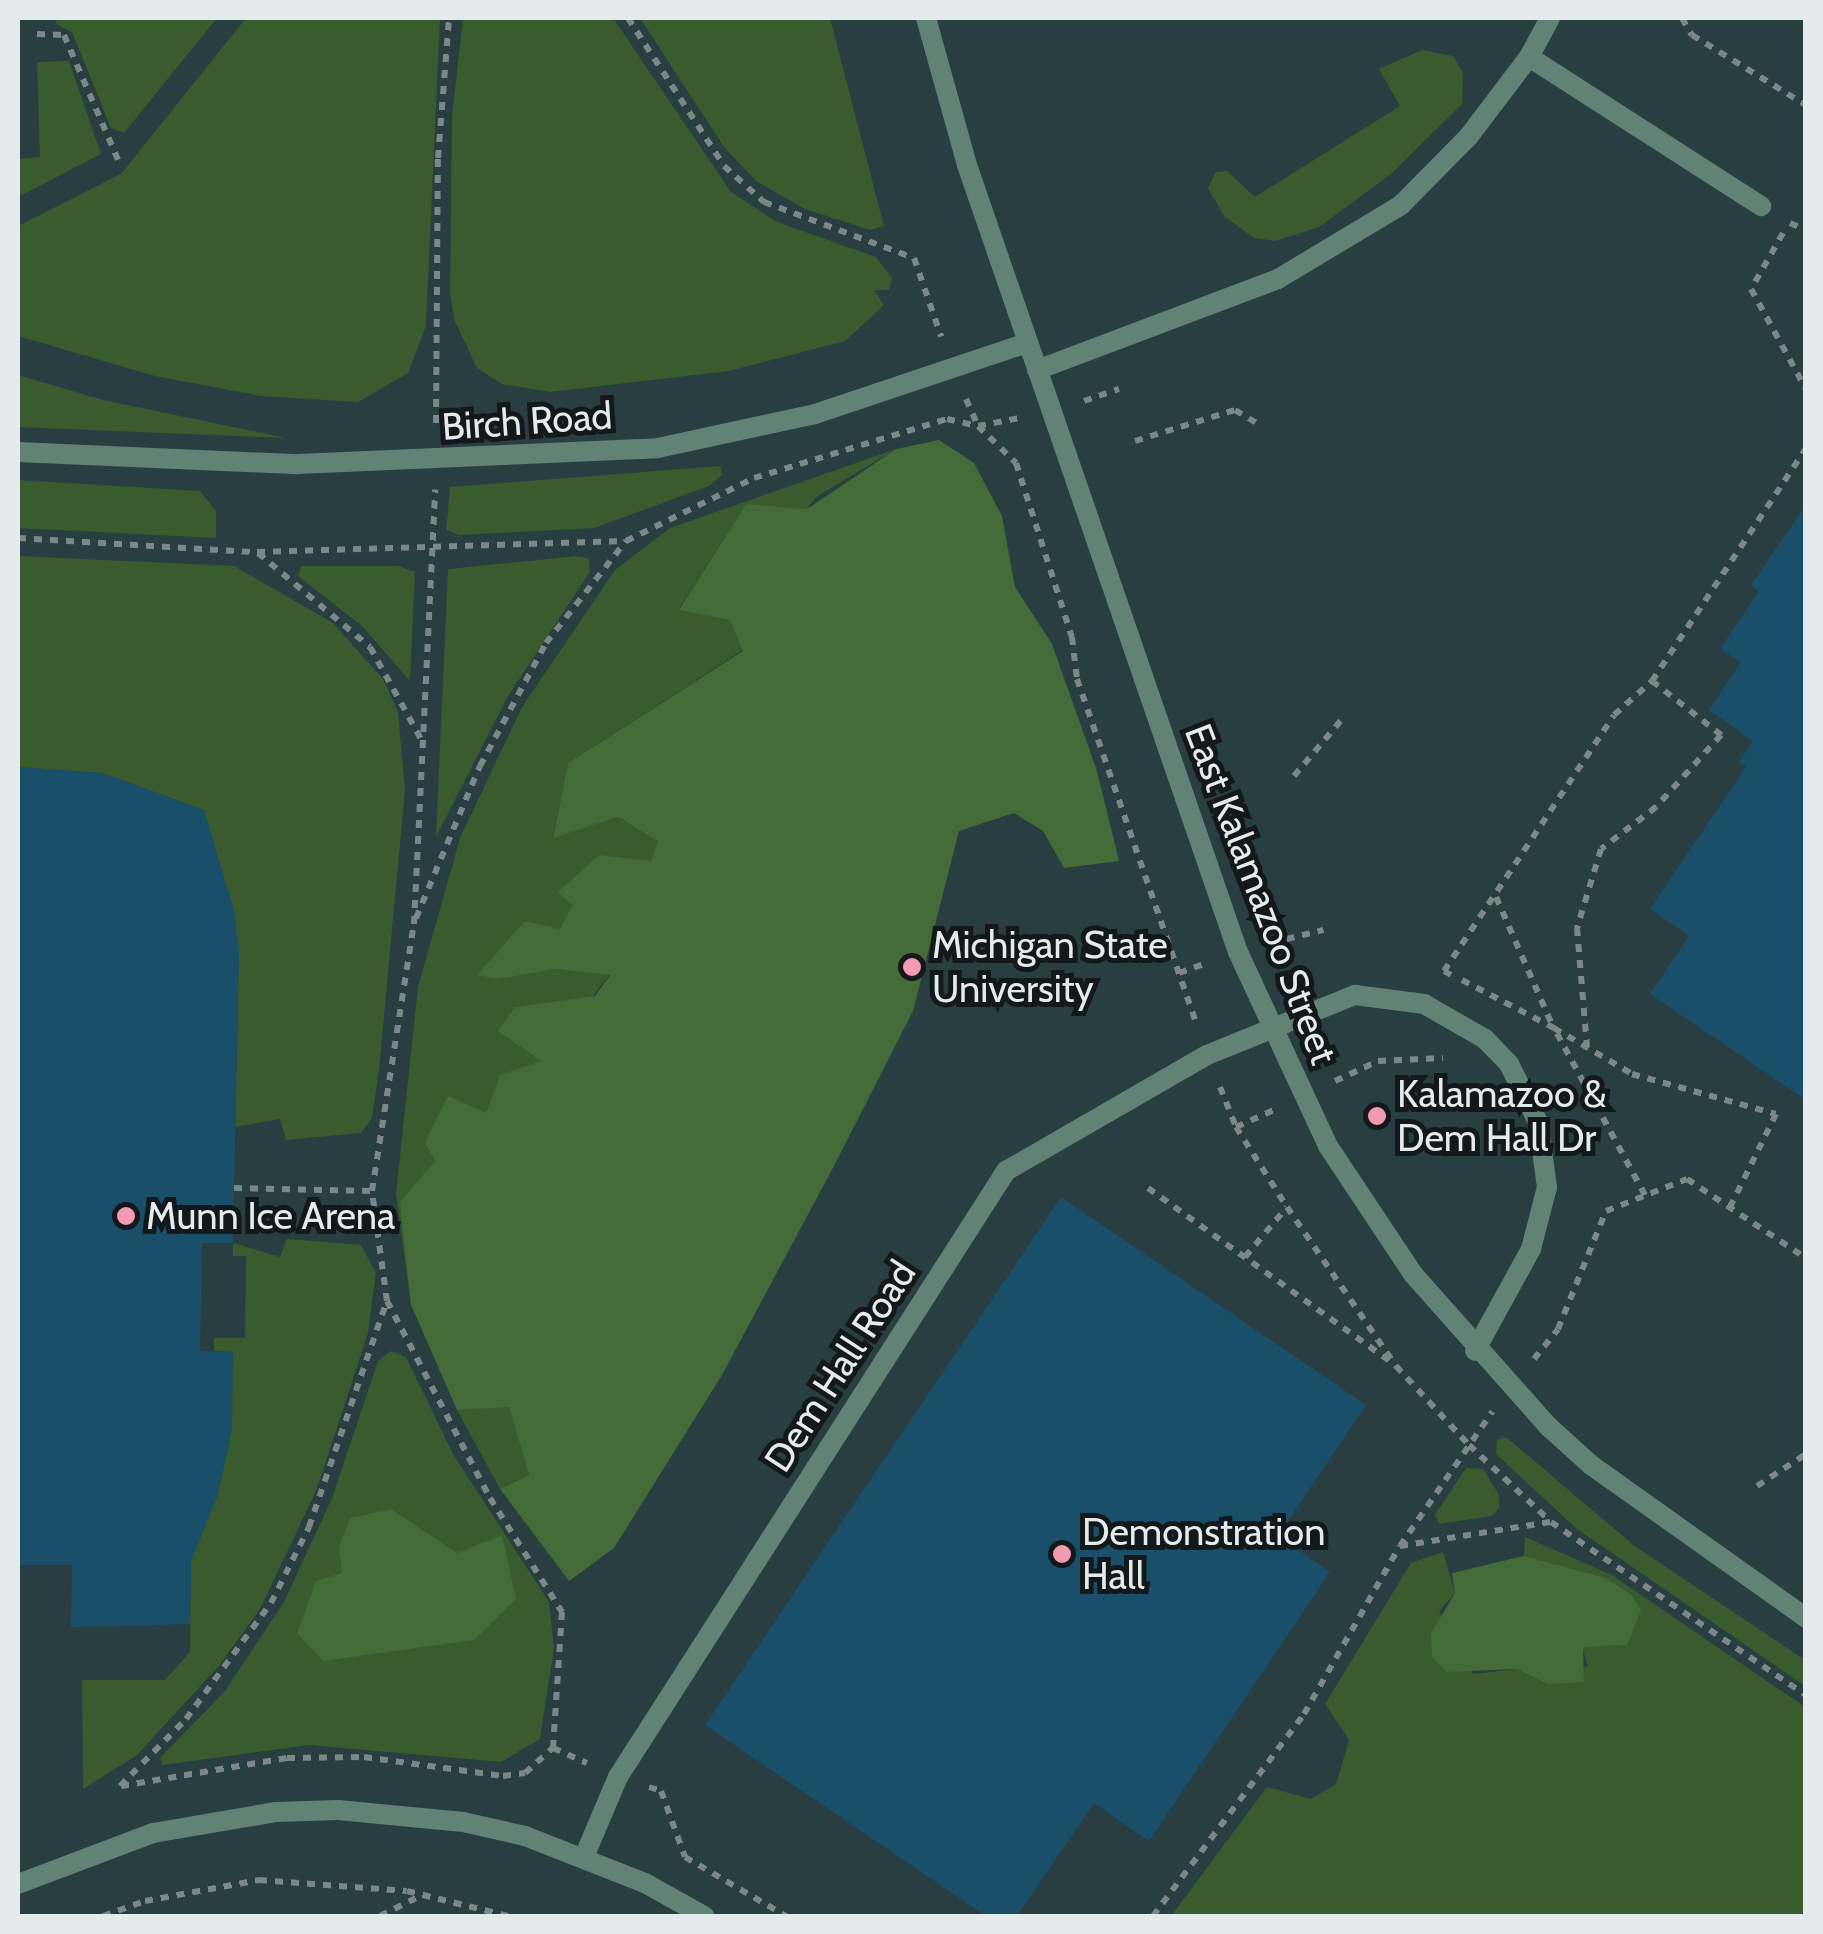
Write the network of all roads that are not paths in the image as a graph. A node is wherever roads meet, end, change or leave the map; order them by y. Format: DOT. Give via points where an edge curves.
graph roads {
  1 [pos="926,18"];
  2 [pos="1550,18"];
  3 [pos="1529,58"];
  4 [pos="1761,206"];
  5 [pos="1027,343"];
  6 [pos="1037,370"];
  7 [pos="18,452"];
  8 [pos="1268,1026"];
  9 [pos="1475,1351"];
  10 [pos="1806,1618"];
  11 [pos="584,1857"];
  12 [pos="18,1884"];
  13 [pos="704,1916"];
  1 -- 5 [label="street, East Kalamazoo Street"];
  2 -- 3 [label="street"];
  3 -- 4 [label="street"];
  3 -- 6 [label="street" via="1469,136 1401,204 1321,256"];
  5 -- 6 [label="street, East Kalamazoo Street"];
  5 -- 7 [label="street, Birch Road" via="816,414 658,448 436,462 177,462"];
  6 -- 8 [label="street, East Kalamazoo Street"];
  8 -- 9 [label="street, East Kalamazoo Street" via="1368,1209"];
  8 -- 9 [label="street, Dem Hall Road" via="1355,995 1390,996 1456,1018 1497,1051 1526,1092 1538,1122 1547,1186 1531,1249"];
  8 -- 11 [label="street, Dem Hall Road" via="1006,1171 618,1777"];
  9 -- 10 [label="street, East Kalamazoo Street" via="1590,1465"];
  11 -- 12 [label="street" via="463,1822 291,1812 153,1833"];
  11 -- 13 [label="street"];
}
